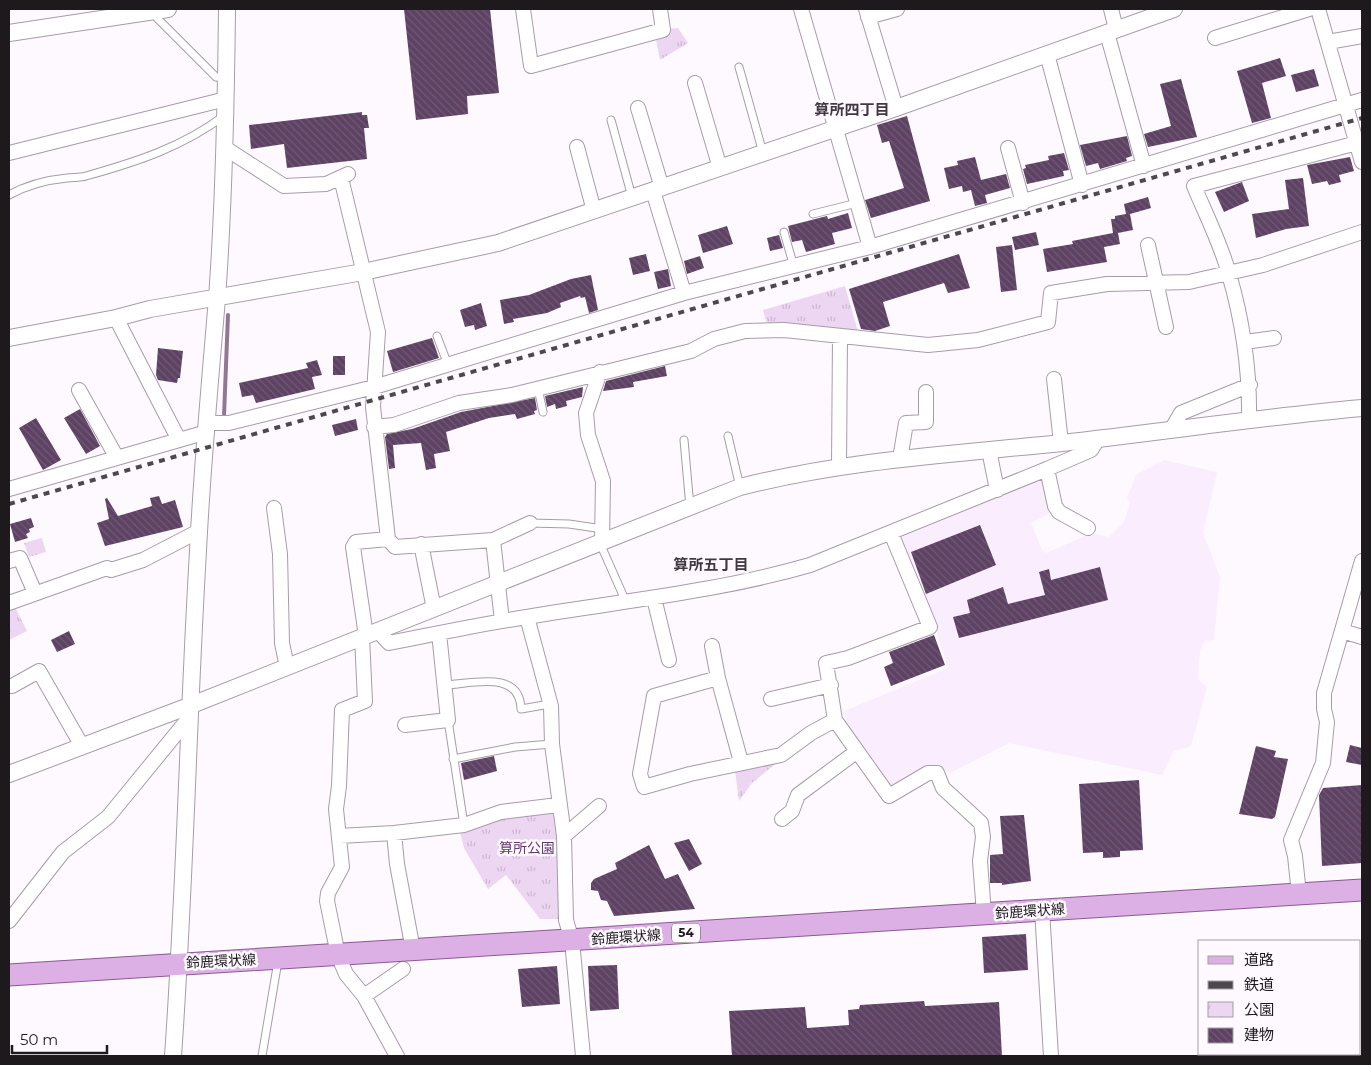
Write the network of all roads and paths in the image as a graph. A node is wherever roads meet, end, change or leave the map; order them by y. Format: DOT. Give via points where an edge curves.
graph roads {
  1 [pos="159,9"];
  2 [pos="227,9"];
  3 [pos="523,9"];
  4 [pos="660,9"];
  5 [pos="801,9"];
  6 [pos="897,9"];
  7 [pos="1111,9"];
  8 [pos="1174,9"];
  9 [pos="1309,9"];
  10 [pos="1318,9"];
  11 [pos="867,13"];
  12 [pos="1112,31"];
  13 [pos="9,33"];
  14 [pos="1362,36"];
  15 [pos="1215,38"];
  16 [pos="1328,42"];
  17 [pos="1047,54"];
  18 [pos="738,67"];
  19 [pos="226,78"];
  20 [pos="695,83"];
  21 [pos="1362,100"];
  22 [pos="1346,105"];
  23 [pos="225,107"];
  24 [pos="638,108"];
  25 [pos="896,108"];
  26 [pos="611,120"];
  27 [pos="835,129"];
  28 [pos="1358,138"];
  29 [pos="577,147"];
  30 [pos="225,148"];
  31 [pos="1008,148"];
  32 [pos="9,153"];
  33 [pos="763,154"];
  34 [pos="1362,162"];
  35 [pos="1144,166"];
  36 [pos="720,168"];
  37 [pos="1082,185"];
  38 [pos="658,189"];
  39 [pos="9,195"];
  40 [pos="632,198"];
  41 [pos="857,203"];
  42 [pos="1023,203"];
  43 [pos="594,211"];
  44 [pos="813,214"];
  45 [pos="784,232"];
  46 [pos="1362,232"];
  47 [pos="1148,245"];
  48 [pos="870,247"];
  49 [pos="795,267"];
  50 [pos="363,272"];
  51 [pos="1229,273"];
  52 [pos="1157,283"];
  53 [pos="684,293"];
  54 [pos="217,297"];
  55 [pos="116,318"];
  56 [pos="1166,328"];
  57 [pos="437,336"];
  58 [pos="840,336"];
  59 [pos="9,338"];
  60 [pos="1274,338"];
  61 [pos="1244,342"];
  62 [pos="448,365"];
  63 [pos="600,372"];
  64 [pos="1054,379"];
  65 [pos="1250,385"];
  66 [pos="374,387"];
  67 [pos="538,388"];
  68 [pos="79,390"];
  69 [pos="926,392"];
  70 [pos="1362,408"];
  71 [pos="543,412"];
  72 [pos="1249,421"];
  73 [pos="207,427"];
  74 [pos="374,427"];
  75 [pos="1171,430"];
  76 [pos="728,436"];
  77 [pos="1098,439"];
  78 [pos="179,440"];
  79 [pos="684,440"];
  80 [pos="1061,443"];
  81 [pos="989,450"];
  82 [pos="117,458"];
  83 [pos="900,459"];
  84 [pos="839,466"];
  85 [pos="1047,470"];
  86 [pos="740,487"];
  87 [pos="9,489"];
  88 [pos="997,490"];
  89 [pos="690,507"];
  90 [pos="274,508"];
  91 [pos="530,524"];
  92 [pos="1088,528"];
  93 [pos="199,532"];
  94 [pos="891,533"];
  95 [pos="603,535"];
  96 [pos="388,539"];
  97 [pos="493,540"];
  98 [pos="421,544"];
  99 [pos="9,561"];
  100 [pos="1362,561"];
  101 [pos="498,584"];
  102 [pos="35,593"];
  103 [pos="654,598"];
  104 [pos="626,602"];
  105 [pos="9,603"];
  106 [pos="434,609"];
  107 [pos="527,617"];
  108 [pos="502,621"];
  109 [pos="1342,631"];
  110 [pos="438,633"];
  111 [pos="369,635"];
  112 [pos="1362,637"];
  113 [pos="712,646"];
  114 [pos="669,660"];
  115 [pos="287,667"];
  116 [pos="718,678"];
  117 [pos="444,685"];
  118 [pos="831,685"];
  119 [pos="12,686"];
  120 [pos="770,699"];
  121 [pos="550,704"];
  122 [pos="189,712"];
  123 [pos="448,720"];
  124 [pos="836,720"];
  125 [pos="405,725"];
  126 [pos="552,744"];
  127 [pos="82,746"];
  128 [pos="856,752"];
  129 [pos="452,759"];
  130 [pos="741,762"];
  131 [pos="9,774"];
  132 [pos="558,805"];
  133 [pos="599,806"];
  134 [pos="782,819"];
  135 [pos="464,825"];
  136 [pos="394,833"];
  137 [pos="339,836"];
  138 [pos="564,836"];
  139 [pos="1362,890"];
  140 [pos="1299,894"];
  141 [pos="1042,910"];
  142 [pos="984,914"];
  143 [pos="9,921"];
  144 [pos="572,941"];
  145 [pos="413,950"];
  146 [pos="338,955"];
  147 [pos="279,958"];
  148 [pos="180,963"];
  149 [pos="403,969"];
  150 [pos="9,975"];
  151 [pos="364,996"];
  152 [pos="172,1056"];
  153 [pos="262,1056"];
  154 [pos="398,1056"];
  155 [pos="583,1056"];
  156 [pos="1051,1056"];
  1 -- 13 [label="street"];
  1 -- 19 [label="lane" via="157,18 216,77"];
  2 -- 19 [label="street"];
  3 -- 4 [label="street" via="531,66 662,30"];
  5 -- 27 [label="street"];
  6 -- 11 [label="street"];
  7 -- 12 [label="street"];
  8 -- 12 [label="street"];
  9 -- 15 [label="street"];
  10 -- 16 [label="street"];
  11 -- 25 [label="street"];
  12 -- 17 [label="street"];
  12 -- 35 [label="street"];
  14 -- 16 [label="street"];
  16 -- 22 [label="street"];
  17 -- 25 [label="street"];
  17 -- 37 [label="street"];
  18 -- 33 [label="lane"];
  19 -- 23 [label="street"];
  20 -- 36 [label="street"];
  21 -- 22 [label="street"];
  22 -- 28 [label="street"];
  22 -- 35 [label="street"];
  23 -- 30 [label="street"];
  23 -- 32 [label="street"];
  23 -- 39 [label="lane" via="202,133 143,159 84,177 25,186"];
  24 -- 38 [label="street"];
  25 -- 27 [label="street"];
  26 -- 40 [label="lane"];
  27 -- 33 [label="street"];
  27 -- 41 [label="street"];
  28 -- 34 [label="street"];
  28 -- 51 [label="street" via="1194,186"];
  29 -- 43 [label="street"];
  30 -- 50 [label="street" via="284,186 326,184 345,176"];
  30 -- 54 [label="street"];
  31 -- 42 [label="street"];
  33 -- 36 [label="street"];
  35 -- 37 [label="street"];
  36 -- 38 [label="street"];
  37 -- 42 [label="street"];
  38 -- 40 [label="street"];
  38 -- 53 [label="street"];
  40 -- 43 [label="street"];
  41 -- 44 [label="lane"];
  41 -- 48 [label="street"];
  42 -- 48 [label="street"];
  43 -- 50 [label="street" via="498,243"];
  45 -- 49 [label="lane"];
  46 -- 51 [label="street"];
  47 -- 52 [label="street"];
  48 -- 49 [label="street"];
  49 -- 53 [label="street"];
  50 -- 54 [label="street"];
  50 -- 66 [label="street" via="378,332"];
  51 -- 52 [label="street" via="1189,282"];
  51 -- 61 [label="street"];
  52 -- 56 [label="street"];
  52 -- 58 [label="street" via="1106,284 1051,293 1048,322 978,340 928,345"];
  53 -- 62 [label="street"];
  54 -- 55 [label="street"];
  54 -- 73 [label="street"];
  55 -- 59 [label="street"];
  55 -- 78 [label="street"];
  57 -- 62 [label="lane"];
  58 -- 63 [label="street" via="784,330 746,331 691,351"];
  58 -- 84 [label="street"];
  60 -- 61 [label="street"];
  61 -- 65 [label="street"];
  62 -- 66 [label="street"];
  63 -- 67 [label="street"];
  63 -- 95 [label="street" via="586,413 588,435 603,481"];
  64 -- 80 [label="street"];
  65 -- 72 [label="street"];
  65 -- 75 [label="street" via="1181,413"];
  66 -- 73 [label="street"];
  66 -- 74 [label="street"];
  67 -- 71 [label="lane"];
  67 -- 74 [label="street" via="459,403 394,425"];
  68 -- 82 [label="street"];
  69 -- 83 [label="street" via="926,422 906,423"];
  70 -- 72 [label="street"];
  72 -- 75 [label="street"];
  73 -- 78 [label="street"];
  73 -- 93 [label="street"];
  74 -- 96 [label="street"];
  75 -- 77 [label="street"];
  76 -- 86 [label="lane"];
  77 -- 80 [label="street"];
  77 -- 85 [label="street" via="1091,450"];
  78 -- 82 [label="street"];
  79 -- 89 [label="lane"];
  80 -- 81 [label="street"];
  81 -- 83 [label="street"];
  81 -- 88 [label="street"];
  82 -- 87 [label="street"];
  83 -- 84 [label="street"];
  84 -- 86 [label="street"];
  85 -- 88 [label="street"];
  85 -- 92 [label="street" via="1059,512"];
  86 -- 89 [label="street"];
  88 -- 94 [label="street"];
  89 -- 95 [label="street"];
  90 -- 115 [label="street" via="280,554 282,643"];
  91 -- 95 [label="lane" via="569,524"];
  91 -- 97 [label="street"];
  93 -- 102 [label="street" via="143,560 111,570 106,568"];
  93 -- 122 [label="street"];
  94 -- 103 [label="street" via="770,577"];
  94 -- 118 [label="street" via="930,627 848,658 826,662"];
  95 -- 101 [label="street"];
  95 -- 104 [label="lane" via="603,550"];
  96 -- 98 [label="street" via="395,547"];
  96 -- 111 [label="street" via="356,542 353,547"];
  97 -- 98 [label="street"];
  97 -- 101 [label="street"];
  98 -- 106 [label="street"];
  99 -- 102 [label="street" via="20,558"];
  100 -- 109 [label="street"];
  101 -- 106 [label="street"];
  101 -- 108 [label="street"];
  102 -- 105 [label="street"];
  103 -- 104 [label="street"];
  103 -- 114 [label="street"];
  104 -- 107 [label="street"];
  106 -- 111 [label="street"];
  107 -- 108 [label="street"];
  107 -- 121 [label="street"];
  108 -- 110 [label="street"];
  109 -- 112 [label="street"];
  109 -- 140 [label="street" via="1324,693 1327,722 1324,763 1290,840"];
  110 -- 111 [label="street" via="389,643"];
  110 -- 117 [label="street"];
  111 -- 115 [label="street"];
  111 -- 137 [label="street" via="365,701 342,710 336,808"];
  113 -- 116 [label="street"];
  115 -- 122 [label="street"];
  116 -- 130 [label="street"];
  116 -- 130 [label="street" via="654,696 640,774 644,787"];
  117 -- 121 [label="lane" via="504,682 516,689 521,698 521,708"];
  117 -- 123 [label="street"];
  118 -- 120 [label="street"];
  118 -- 124 [label="street"];
  119 -- 127 [label="street" via="39,671"];
  121 -- 126 [label="street"];
  122 -- 127 [label="street"];
  122 -- 143 [label="street" via="108,817 62,852"];
  122 -- 148 [label="street"];
  123 -- 125 [label="street"];
  123 -- 129 [label="lane"];
  124 -- 128 [label="street"];
  124 -- 130 [label="street" via="810,733 781,755"];
  126 -- 129 [label="lane" via="515,747"];
  126 -- 132 [label="street"];
  127 -- 131 [label="street"];
  128 -- 134 [label="street" via="798,795 792,811"];
  128 -- 142 [label="street" via="889,796 928,773 937,773 943,788 980,823"];
  129 -- 135 [label="lane"];
  132 -- 135 [label="street" via="501,812"];
  132 -- 138 [label="street"];
  133 -- 138 [label="street"];
  135 -- 136 [label="street"];
  136 -- 137 [label="street"];
  136 -- 145 [label="street"];
  137 -- 146 [label="street" via="342,867 327,896"];
  138 -- 144 [label="street" via="566,920"];
  139 -- 140 [label="main road, 鈴鹿環状線 / 54"];
  140 -- 141 [label="main road, 鈴鹿環状線 / 54"];
  141 -- 142 [label="main road, 鈴鹿環状線 / 54"];
  141 -- 156 [label="street"];
  142 -- 144 [label="main road, 鈴鹿環状線 / 54"];
  144 -- 145 [label="main road, 鈴鹿環状線 / 54"];
  144 -- 155 [label="street"];
  145 -- 146 [label="main road, 鈴鹿環状線 / 54"];
  146 -- 147 [label="main road, 鈴鹿環状線 / 54"];
  146 -- 151 [label="street" via="346,974"];
  147 -- 148 [label="main road, 鈴鹿環状線 / 54"];
  147 -- 153 [label="lane"];
  148 -- 150 [label="main road, 鈴鹿環状線 / 54"];
  148 -- 152 [label="street"];
  149 -- 151 [label="street"];
  151 -- 154 [label="street"];
}
